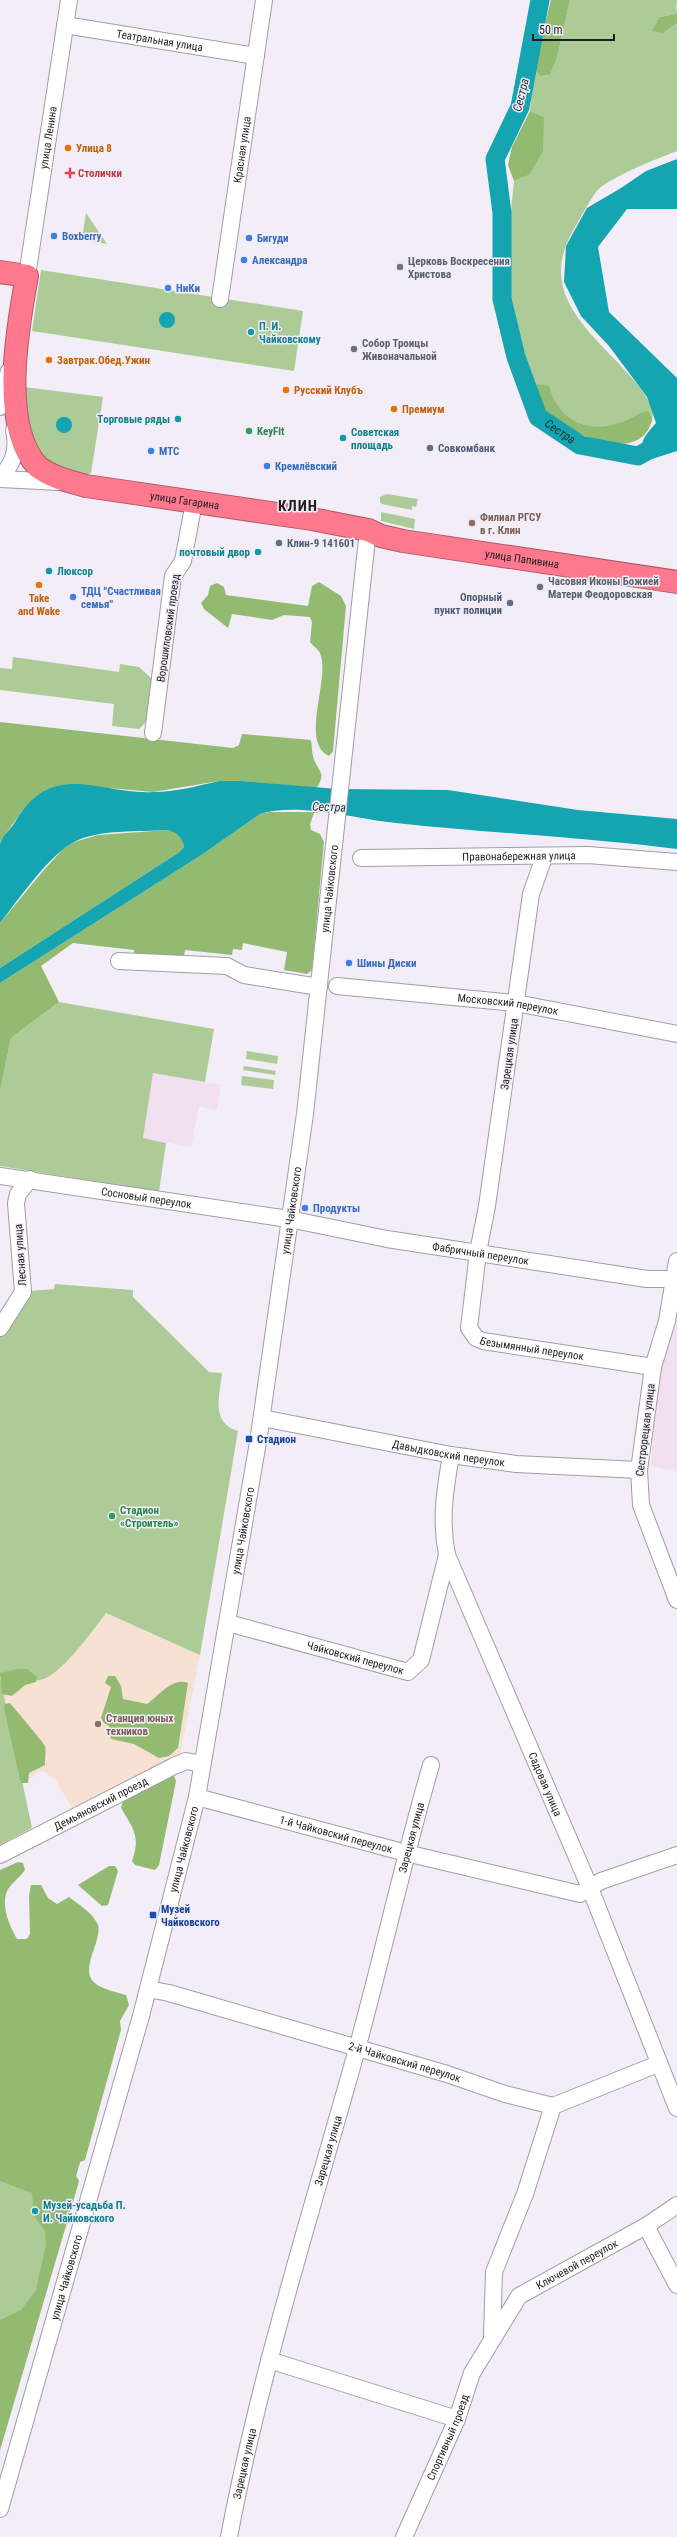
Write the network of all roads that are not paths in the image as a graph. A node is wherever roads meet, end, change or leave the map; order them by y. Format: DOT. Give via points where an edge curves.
graph roads {
  1 [pos="69,0"];
  2 [pos="264,0"];
  3 [pos="65,25"];
  4 [pos="256,56"];
  5 [pos="0,272"];
  6 [pos="27,276"];
  7 [pos="220,299"];
  8 [pos="11,360"];
  9 [pos="0,407"];
  10 [pos="14,429"];
  11 [pos="0,478"];
  12 [pos="86,486"];
  13 [pos="194,502"];
  14 [pos="368,530"];
  15 [pos="677,582"];
  16 [pos="153,733"];
  17 [pos="544,857"];
  18 [pos="361,858"];
  19 [pos="677,862"];
  20 [pos="119,961"];
  21 [pos="337,986"];
  22 [pos="319,987"];
  23 [pos="516,1004"];
  24 [pos="677,1034"];
  25 [pos="1,1176"];
  26 [pos="30,1179"];
  27 [pos="289,1219"];
  28 [pos="478,1252"];
  29 [pos="677,1261"];
  30 [pos="674,1279"];
  31 [pos="0,1328"];
  32 [pos="653,1367"];
  33 [pos="262,1418"];
  34 [pos="451,1455"];
  35 [pos="639,1470"];
  36 [pos="447,1555"];
  37 [pos="677,1600"];
  38 [pos="228,1623"];
  39 [pos="202,1764"];
  40 [pos="431,1765"];
  41 [pos="197,1797"];
  42 [pos="406,1853"];
  43 [pos="0,1855"];
  44 [pos="677,1855"];
  45 [pos="590,1888"];
  46 [pos="148,1989"];
  47 [pos="357,2049"];
  48 [pos="658,2064"];
  49 [pos="553,2106"];
  50 [pos="677,2108"];
  51 [pos="677,2205"];
  52 [pos="646,2226"];
  53 [pos="677,2285"];
  54 [pos="492,2338"];
  55 [pos="269,2360"];
  56 [pos="457,2419"];
  57 [pos="0,2509"];
  58 [pos="230,2537"];
  59 [pos="404,2537"];
  1 -- 3 [label="street, улица Ленина"];
  2 -- 4 [label="street, Красная улица"];
  3 -- 4 [label="street, Театральная улица"];
  3 -- 6 [label="street, улица Ленина"];
  4 -- 7 [label="street, Красная улица"];
  5 -- 6 [label="highway"];
  6 -- 8 [label="highway"];
  8 -- 9 [label="street"];
  8 -- 10 [label="highway" via="9,412"];
  10 -- 11 [label="street, улица Гагарина" via="14,457"];
  10 -- 12 [label="highway" via="20,443 37,466 57,478"];
  11 -- 12 [label="street, улица Гагарина"];
  12 -- 13 [label="highway, улица Гагарина"];
  13 -- 14 [label="highway, улица Гагарина"];
  13 -- 16 [label="street, Ворошиловский проезд" via="183,561 173,576"];
  14 -- 15 [label="highway, улица Папивина" via="403,541"];
  14 -- 22 [label="street, улица Чайковского"];
  17 -- 18 [label="street, Правонабережная улица"];
  17 -- 19 [label="street, Правонабережная улица" via="588,855"];
  17 -- 23 [label="street, Зарецкая улица" via="531,894"];
  20 -- 22 [label="street" via="227,966 244,975"];
  21 -- 23 [label="street, Московский переулок"];
  22 -- 27 [label="street, улица Чайковского"];
  23 -- 24 [label="street, Московский переулок"];
  23 -- 28 [label="street, Зарецкая улица"];
  25 -- 26 [label="street, Сосновый переулок"];
  26 -- 27 [label="street, Сосновый переулок"];
  26 -- 31 [label="street, Лесная улица" via="18,1194 16,1203 23,1292"];
  27 -- 28 [label="street, Фабричный переулок" via="387,1239"];
  27 -- 33 [label="street, улица Чайковского"];
  28 -- 30 [label="street, Фабричный переулок" via="647,1279"];
  28 -- 32 [label="street, Безымянный переулок" via="469,1328 476,1338"];
  29 -- 30 [label="street"];
  30 -- 32 [label="street, Сестрорецкая улица" via="667,1321"];
  32 -- 35 [label="street, Сестрорецкая улица"];
  33 -- 34 [label="street, Давыдковский переулок"];
  33 -- 38 [label="street, улица Чайковского"];
  34 -- 35 [label="street, Давыдковский переулок" via="516,1464"];
  34 -- 36 [label="street, Садовая улица" via="443,1505 442,1531"];
  35 -- 37 [label="street, Сестрорецкая улица" via="641,1505"];
  36 -- 38 [label="street, Чайковский переулок" via="421,1660 408,1672"];
  36 -- 45 [label="street, Садовая улица"];
  38 -- 39 [label="street, улица Чайковского"];
  39 -- 41 [label="street, улица Чайковского"];
  39 -- 43 [label="street, Демьяновский проезд" via="186,1761 174,1766"];
  40 -- 42 [label="street, Зарецкая улица"];
  41 -- 42 [label="street, 1-й Чайковский переулок"];
  41 -- 46 [label="street, улица Чайковского"];
  42 -- 45 [label="street, 1-й Чайковский переулок" via="580,1894"];
  42 -- 47 [label="street, Зарецкая улица"];
  44 -- 45 [label="street, 1-й Чайковский переулок" via="601,1881"];
  45 -- 48 [label="street, Садовая улица"];
  46 -- 47 [label="street, 2-й Чайковский переулок"];
  46 -- 57 [label="street, улица Чайковского"];
  47 -- 49 [label="street, 2-й Чайковский переулок"];
  47 -- 55 [label="street, Зарецкая улица"];
  48 -- 49 [label="street"];
  48 -- 50 [label="street, Садовая улица"];
  49 -- 54 [label="street" via="525,2194 494,2272"];
  51 -- 52 [label="street, Ключевой переулок"];
  52 -- 53 [label="street"];
  52 -- 54 [label="street, Ключевой переулок" via="519,2296"];
  54 -- 56 [label="street, Спортивный проезд" via="472,2373"];
  55 -- 56 [label="street"];
  55 -- 58 [label="street, Зарецкая улица" via="242,2467"];
  56 -- 59 [label="street, Спортивный проезд"];
}
